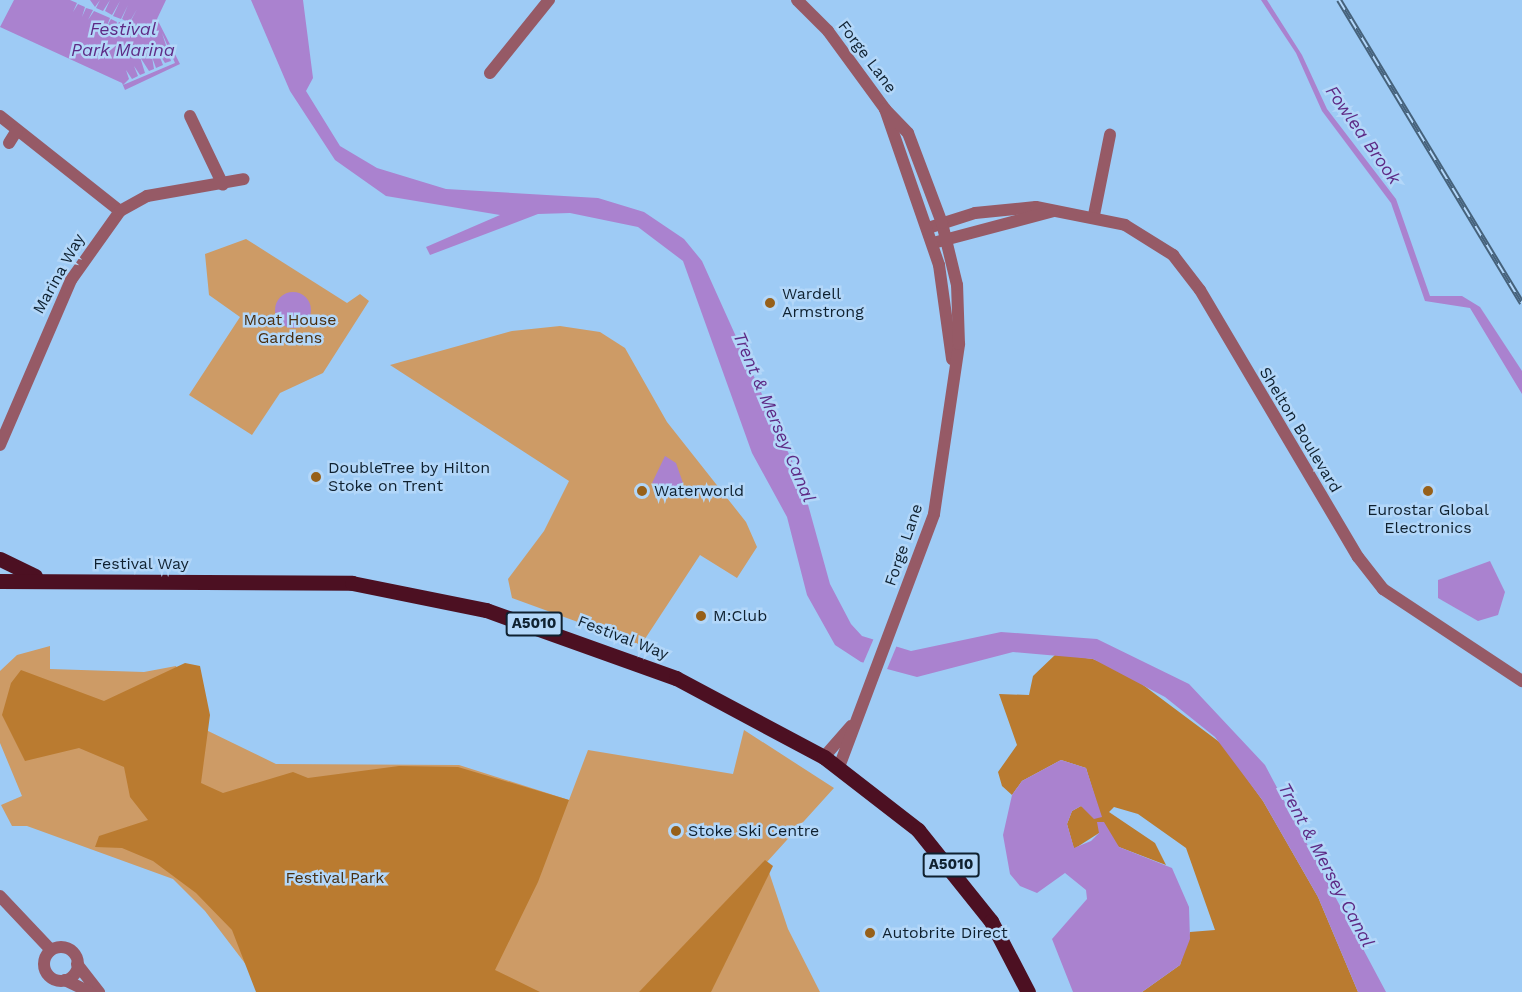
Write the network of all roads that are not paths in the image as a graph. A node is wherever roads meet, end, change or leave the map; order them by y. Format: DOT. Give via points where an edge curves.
graph roads {
  1 [pos="549,0"];
  2 [pos="797,0"];
  3 [pos="490,73"];
  4 [pos="885,109"];
  5 [pos="0,116"];
  6 [pos="190,116"];
  7 [pos="17,130"];
  8 [pos="1110,135"];
  9 [pos="9,143"];
  10 [pos="243,179"];
  11 [pos="223,185"];
  12 [pos="120,211"];
  13 [pos="1054,211"];
  14 [pos="1094,215"];
  15 [pos="942,224"];
  16 [pos="928,228"];
  17 [pos="946,238"];
  18 [pos="933,243"];
  19 [pos="954,366"];
  20 [pos="0,446"];
  21 [pos="0,559"];
  22 [pos="44,579"];
  23 [pos="0,581"];
  24 [pos="1522,681"];
  25 [pos="851,726"];
  26 [pos="824,757"];
  27 [pos="839,767"];
  28 [pos="0,896"];
  29 [pos="51,950"];
  30 [pos="77,964"];
  31 [pos="65,980"];
  32 [pos="90,992"];
  33 [pos="99,992"];
  34 [pos="1028,992"];
  1 -- 3 [label="street"];
  2 -- 4 [label="street, Forge Lane" via="828,31"];
  4 -- 15 [label="street, Forge Lane" via="908,133"];
  4 -- 16 [label="street, Forge Lane"];
  5 -- 7 [label="street"];
  6 -- 11 [label="street"];
  7 -- 9 [label="street"];
  7 -- 12 [label="street"];
  8 -- 14 [label="street"];
  10 -- 11 [label="street, Marina Way"];
  11 -- 12 [label="street, Marina Way" via="147,196"];
  12 -- 20 [label="street, Marina Way" via="71,280"];
  13 -- 14 [label="street, Shelton Boulevard"];
  13 -- 15 [label="street, Shelton Boulevard" via="1005,210"];
  13 -- 17 [label="street, Shelton Boulevard"];
  14 -- 24 [label="street, Shelton Boulevard" via="1142,233 1184,267 1310,479 1383,589"];
  15 -- 16 [label="street, Shelton Boulevard"];
  15 -- 17 [label="street, Forge Lane"];
  16 -- 18 [label="street, Forge Lane"];
  17 -- 18 [label="street, Shelton Boulevard"];
  17 -- 19 [label="street, Forge Lane" via="958,310"];
  18 -- 19 [label="street, Forge Lane"];
  19 -- 25 [label="street, Forge Lane" via="934,514"];
  21 -- 22 [label="main road, Festival Way / A5010"];
  22 -- 23 [label="main road, Festival Way / A5010"];
  22 -- 26 [label="main road, Festival Way / A5010" via="285,580 424,595 534,624 676,678"];
  25 -- 26 [label="street, Forge Lane"];
  25 -- 27 [label="street, Forge Lane"];
  26 -- 27 [label="main road, Festival Way / A5010"];
  27 -- 34 [label="main road, Festival Way / A5010" via="936,848 991,921"];
  28 -- 29 [label="street"];
  29 -- 30 [label="street" via="66,948"];
  29 -- 31 [label="street" via="45,970"];
  30 -- 31 [label="street"];
  30 -- 33 [label="street"];
  31 -- 32 [label="street"];
}
